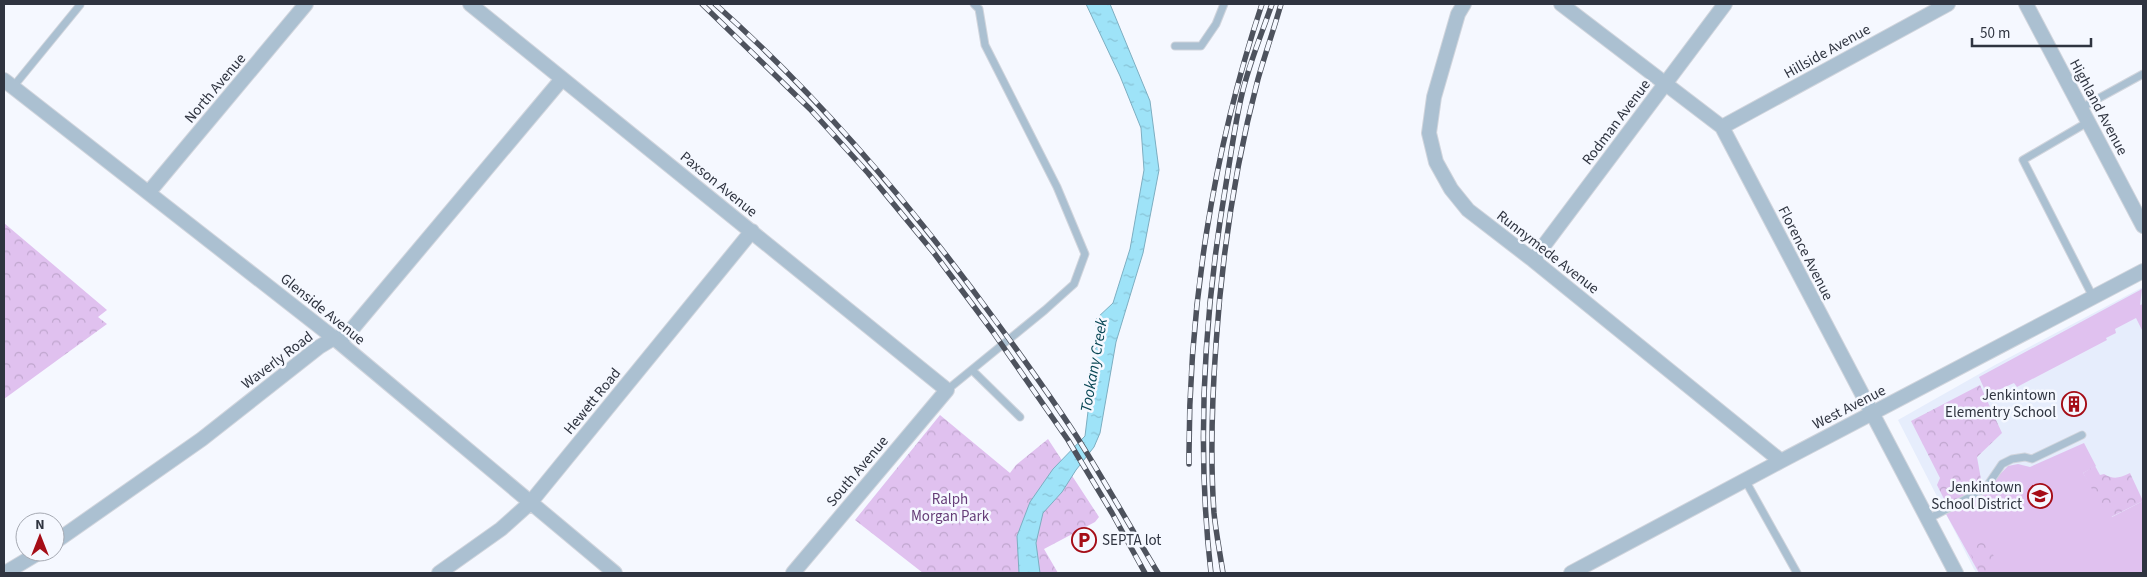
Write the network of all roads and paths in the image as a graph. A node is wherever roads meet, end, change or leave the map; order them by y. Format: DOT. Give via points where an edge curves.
graph roads {
  1 [pos="306,4"];
  2 [pos="470,4"];
  3 [pos="974,4"];
  4 [pos="1224,4"];
  5 [pos="1464,4"];
  6 [pos="1561,4"];
  7 [pos="1725,4"];
  8 [pos="1948,4"];
  9 [pos="2026,4"];
  10 [pos="80,5"];
  11 [pos="1175,46"];
  12 [pos="2143,74"];
  13 [pos="562,79"];
  14 [pos="1665,83"];
  15 [pos="9,84"];
  16 [pos="2081,108"];
  17 [pos="2088,122"];
  18 [pos="1722,127"];
  19 [pos="149,192"];
  20 [pos="2143,226"];
  21 [pos="752,231"];
  22 [pos="1534,260"];
  23 [pos="2143,271"];
  24 [pos="2093,297"];
  25 [pos="334,338"];
  26 [pos="972,370"];
  27 [pos="946,390"];
  28 [pos="1872,414"];
  29 [pos="1020,417"];
  30 [pos="2082,435"];
  31 [pos="1781,461"];
  32 [pos="1745,480"];
  33 [pos="530,503"];
  34 [pos="1928,519"];
  35 [pos="65,535"];
  36 [pos="23,562"];
  37 [pos="5,573"];
  38 [pos="439,573"];
  39 [pos="615,573"];
  40 [pos="793,573"];
  41 [pos="1571,573"];
  42 [pos="1797,573"];
  43 [pos="1956,573"];
  1 -- 19 [label="street, North Avenue"];
  2 -- 13 [label="street, Paxson Avenue"];
  3 -- 26 [label="lane" via="979,10 985,45 1057,187 1085,254 1074,284"];
  4 -- 11 [label="lane" via="1216,24 1201,46"];
  5 -- 22 [label="street, Runnymede Avenue" via="1458,14 1434,97 1429,133 1436,162 1468,210"];
  6 -- 14 [label="street, Florence Avenue"];
  7 -- 14 [label="street, Rodman Avenue"];
  8 -- 18 [label="street, Hillside Avenue"];
  9 -- 16 [label="street, Highland Avenue"];
  10 -- 15 [label="lane"];
  12 -- 16 [label="lane"];
  13 -- 21 [label="street, Paxson Avenue"];
  13 -- 25 [label="street, Waverly Road" via="347,335"];
  14 -- 18 [label="street, Florence Avenue"];
  14 -- 22 [label="street, Rodman Avenue"];
  15 -- 19 [label="street, Glenside Avenue"];
  16 -- 17 [label="street, Highland Avenue"];
  17 -- 20 [label="street, Highland Avenue"];
  17 -- 24 [label="lane" via="2023,160"];
  18 -- 28 [label="street, Florence Avenue"];
  19 -- 25 [label="street, Glenside Avenue"];
  21 -- 27 [label="street, Paxson Avenue"];
  21 -- 33 [label="street, Hewett Road"];
  22 -- 31 [label="street, Runnymede Avenue"];
  23 -- 24 [label="street, West Avenue"];
  24 -- 28 [label="street, West Avenue"];
  25 -- 33 [label="street, Glenside Avenue"];
  25 -- 35 [label="street, Waverly Road" via="202,438"];
  26 -- 27 [label="lane"];
  26 -- 29 [label="lane"];
  27 -- 40 [label="street, South Avenue"];
  28 -- 31 [label="street, West Avenue"];
  28 -- 34 [label="street, Florence Avenue"];
  30 -- 34 [label="lane" via="2032,459 2012,459 2002,464 1985,489"];
  31 -- 32 [label="street, West Avenue"];
  32 -- 41 [label="street, West Avenue"];
  32 -- 42 [label="lane"];
  33 -- 38 [label="street, Hewett Road"];
  33 -- 39 [label="street, Glenside Avenue"];
  34 -- 43 [label="street, Florence Avenue"];
  36 -- 37 [label="street"];
}
